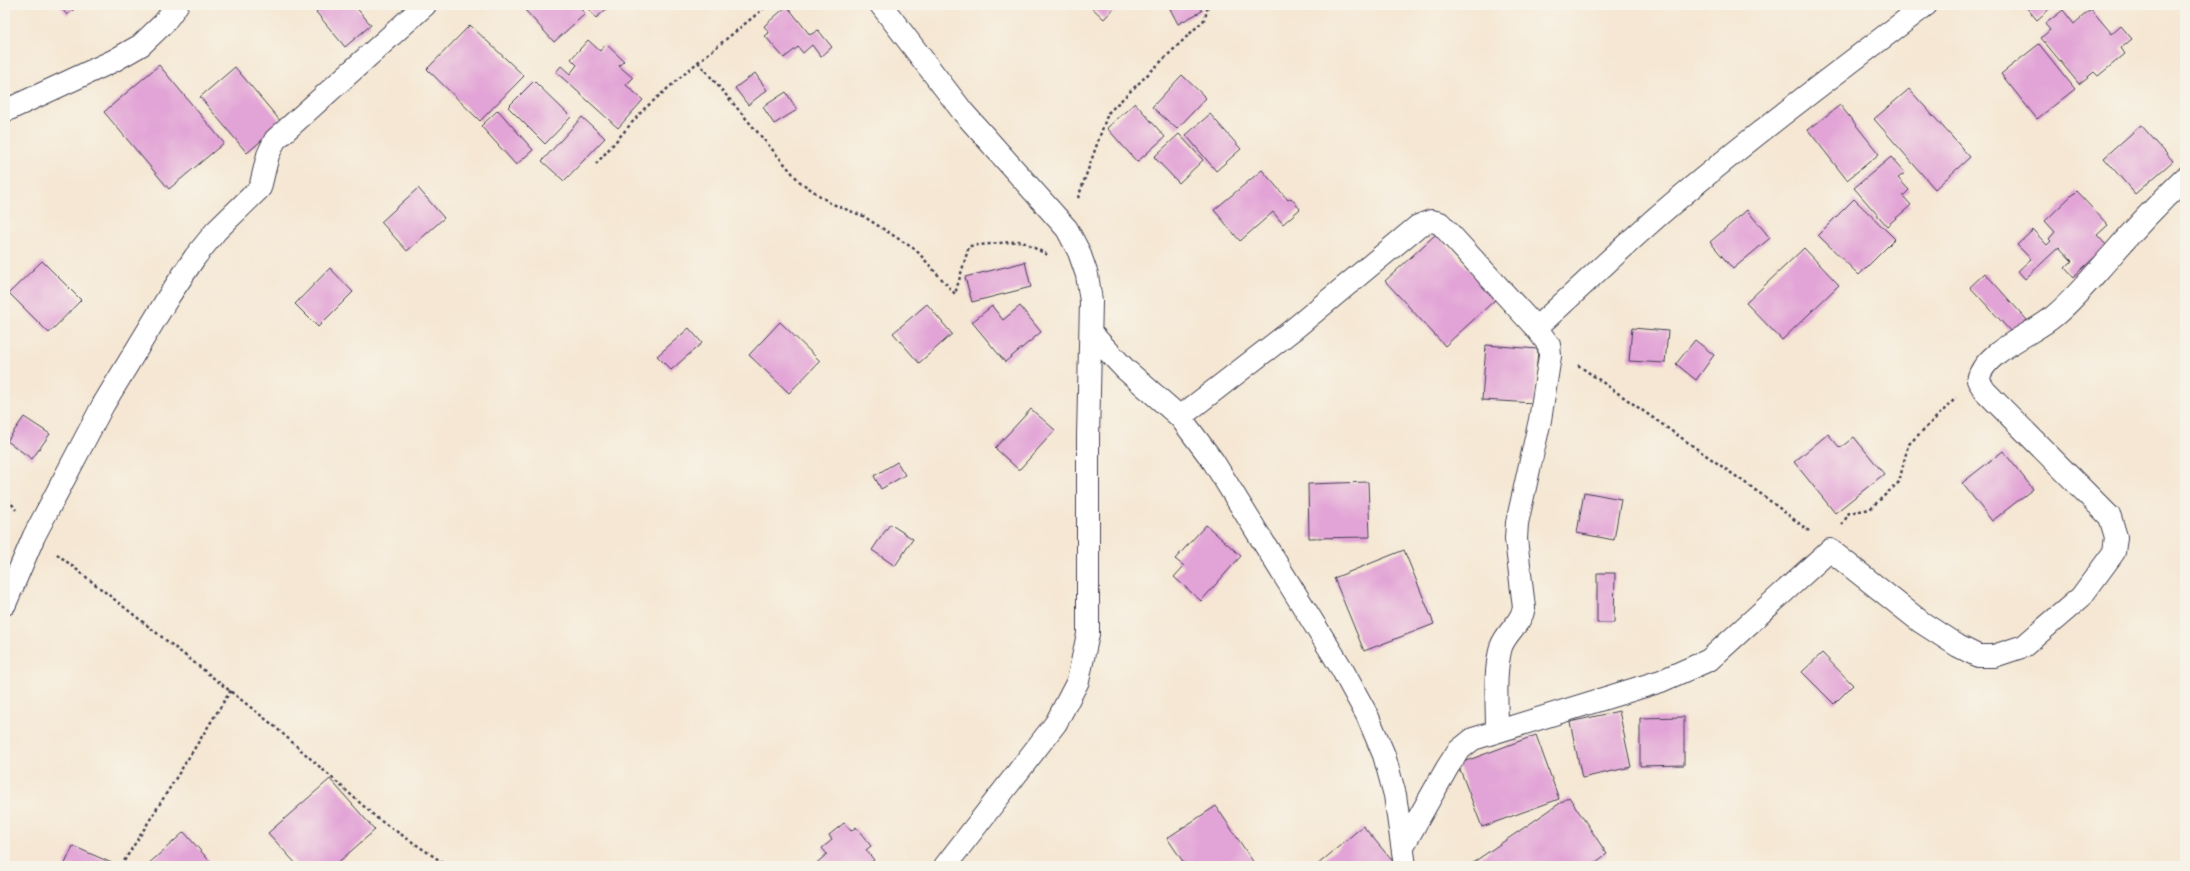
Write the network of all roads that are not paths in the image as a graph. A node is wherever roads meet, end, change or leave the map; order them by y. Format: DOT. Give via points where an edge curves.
graph roads {
  1 [pos="177,5"];
  2 [pos="425,5"];
  3 [pos="882,5"];
  4 [pos="1926,5"];
  5 [pos="5,111"];
  6 [pos="2185,178"];
  7 [pos="1091,333"];
  8 [pos="1542,337"];
  9 [pos="1180,417"];
  10 [pos="7,594"];
  11 [pos="1497,730"];
  12 [pos="1404,856"];
  13 [pos="945,866"];
  1 -- 5 [label="street" via="164,23 141,44 113,61"];
  2 -- 10 [label="street" via="276,140 268,155 260,188 216,231 195,257 103,405 34,536"];
  3 -- 7 [label="street" via="963,112 1067,229 1087,275 1091,301"];
  4 -- 8 [label="street" via="1820,85 1658,217"];
  6 -- 11 [label="street" via="2150,212 2072,300 2052,318 1989,360 1980,370 1978,380 1985,391 2110,517 2116,537 2114,552 2081,597 2024,646 1994,656 1978,656 1958,646 1921,622 1828,547 1709,660 1661,681"];
  7 -- 9 [label="street" via="1125,369"];
  7 -- 13 [label="street" via="1088,634 1078,681 1056,723"];
  8 -- 9 [label="street" via="1461,244 1440,223 1431,221 1418,226 1295,328"];
  8 -- 11 [label="street" via="1550,356 1546,390 1517,523 1516,539 1524,608 1523,616 1502,646 1499,658"];
  9 -- 12 [label="street" via="1213,461 1367,714 1384,755 1395,795"];
  11 -- 12 [label="street" via="1473,739 1458,751"];
}
